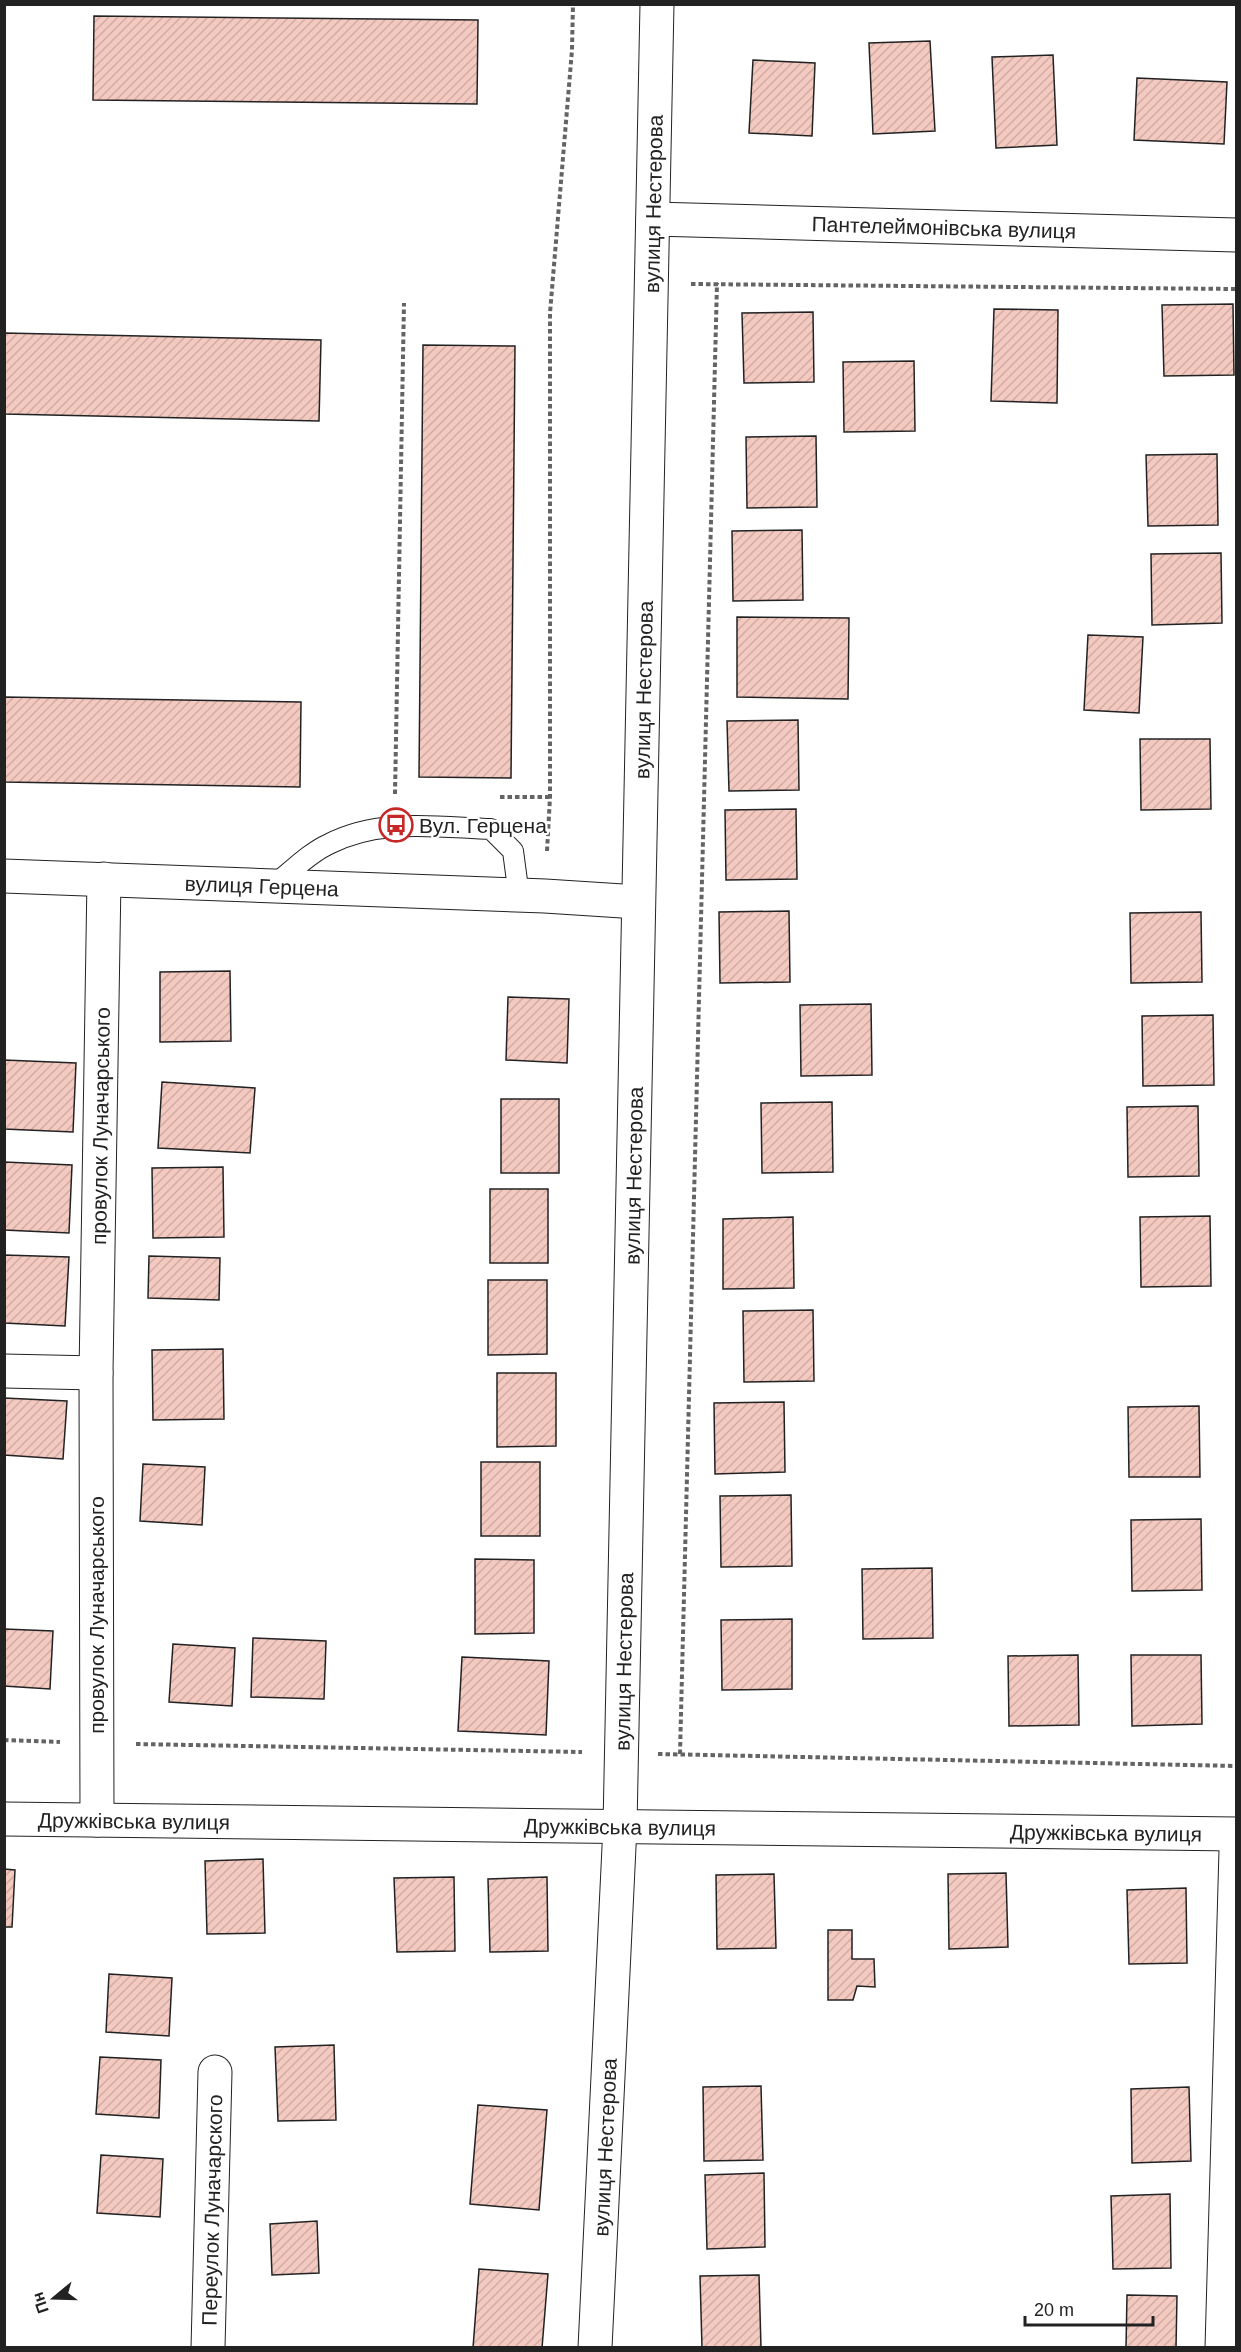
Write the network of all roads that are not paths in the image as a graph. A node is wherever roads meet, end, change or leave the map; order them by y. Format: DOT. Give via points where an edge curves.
graph roads {
  1 [pos="657,4"];
  2 [pos="653,219"];
  3 [pos="1236,235"];
  4 [pos="4,876"];
  5 [pos="104,879"];
  6 [pos="274,885"];
  7 [pos="532,896"];
  8 [pos="638,902"];
  9 [pos="4,1371"];
  10 [pos="96,1374"];
  11 [pos="4,1819"];
  12 [pos="97,1820"];
  13 [pos="620,1826"];
  14 [pos="1236,1834"];
  15 [pos="1236,1850"];
  16 [pos="215,2072"];
  17 [pos="208,2348"];
  18 [pos="595,2348"];
  19 [pos="1222,2348"];
  1 -- 2 [label="street, вулиця Нестерова"];
  2 -- 3 [label="street, Пантелеймонівська вулиця"];
  2 -- 8 [label="street, вулиця Нестерова"];
  4 -- 5 [label="street, вулиця Герцена"];
  5 -- 6 [label="street, вулиця Герцена"];
  5 -- 10 [label="street, провулок Луначарського"];
  6 -- 7 [label="street, вулиця Герцена"];
  6 -- 7 [label="lane" via="327,844 362,830 396,825 491,829 513,850"];
  7 -- 8 [label="street, вулиця Герцена"];
  8 -- 13 [label="street, вулиця Нестерова"];
  9 -- 10 [label="street"];
  10 -- 12 [label="street, провулок Луначарського"];
  11 -- 12 [label="street, Дружківська вулиця"];
  12 -- 13 [label="street, Дружківська вулиця"];
  13 -- 14 [label="street, Дружківська вулиця"];
  13 -- 18 [label="street, вулиця Нестерова"];
  15 -- 19 [label="street"];
  16 -- 17 [label="street, Переулок Луначарского"];
}
